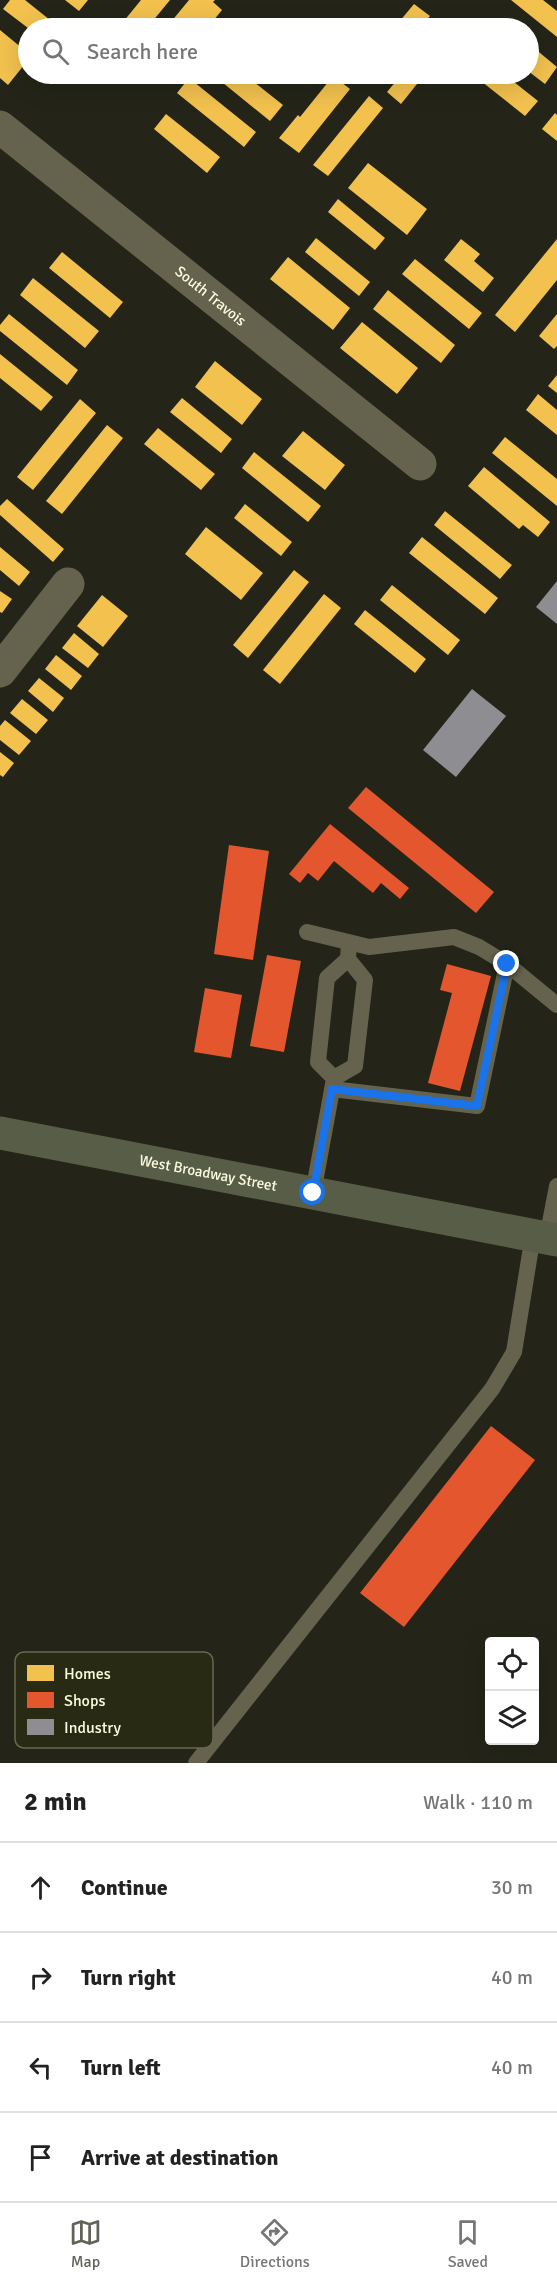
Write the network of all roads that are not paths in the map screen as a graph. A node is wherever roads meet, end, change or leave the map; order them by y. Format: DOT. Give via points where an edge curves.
graph roads {
  1 [pos="0,127"];
  2 [pos="420,464"];
  3 [pos="68,584"];
  4 [pos="0,671"];
  5 [pos="307,932"];
  6 [pos="349,942"];
  7 [pos="348,959"];
  8 [pos="507,964"];
  9 [pos="557,1005"];
  10 [pos="333,1083"];
  11 [pos="0,1133"];
  12 [pos="557,1186"];
  13 [pos="313,1193"];
  14 [pos="546,1237"];
  15 [pos="213,1742"];
  16 [pos="208,1748"];
  17 [pos="196,1763"];
  1 -- 2 [label="street, South Travois"];
  3 -- 4 [label="street"];
  5 -- 6 [label="lane"];
  6 -- 7 [label="lane"];
  6 -- 8 [label="lane" via="369,947 454,937"];
  7 -- 10 [label="lane" via="327,978 318,1062"];
  7 -- 10 [label="lane" via="365,980 355,1066"];
  8 -- 9 [label="lane"];
  8 -- 10 [label="lane" via="477,1106"];
  10 -- 13 [label="lane"];
  11 -- 13 [label="main road, West Broadway Street"];
  12 -- 14 [label="lane"];
  13 -- 14 [label="main road, West Broadway Street"];
  14 -- 15 [label="lane" via="514,1352 492,1389"];
  16 -- 17 [label="lane"];
}
